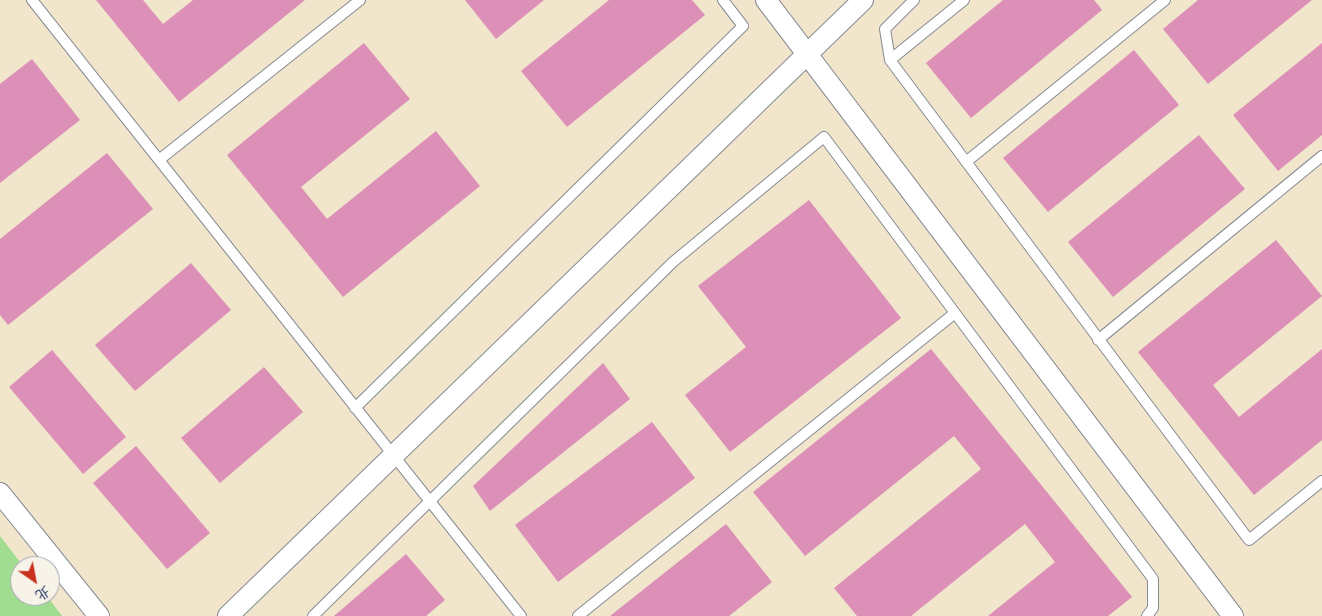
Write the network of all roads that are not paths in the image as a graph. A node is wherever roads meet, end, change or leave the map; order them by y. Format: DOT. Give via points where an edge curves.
graph roads {
  1 [pos="32,0"];
  2 [pos="360,0"];
  3 [pos="723,0"];
  4 [pos="766,0"];
  5 [pos="863,0"];
  6 [pos="914,0"];
  7 [pos="964,0"];
  8 [pos="1165,0"];
  9 [pos="807,56"];
  10 [pos="890,60"];
  11 [pos="1322,156"];
  12 [pos="159,160"];
  13 [pos="966,162"];
  14 [pos="955,313"];
  15 [pos="1098,340"];
  16 [pos="355,408"];
  17 [pos="393,456"];
  18 [pos="1322,481"];
  19 [pos="0,493"];
  20 [pos="429,501"];
  21 [pos="99,616"];
  22 [pos="228,616"];
  23 [pos="313,616"];
  24 [pos="521,616"];
  25 [pos="578,616"];
  26 [pos="1146,616"];
  27 [pos="1233,616"];
  1 -- 12 [label="lane"];
  2 -- 12 [label="lane"];
  3 -- 16 [label="lane" via="743,26"];
  4 -- 9 [label="street"];
  5 -- 9 [label="street"];
  6 -- 10 [label="lane" via="885,29"];
  7 -- 10 [label="lane"];
  8 -- 13 [label="lane"];
  9 -- 17 [label="street"];
  9 -- 27 [label="street"];
  10 -- 13 [label="lane"];
  11 -- 15 [label="lane"];
  12 -- 16 [label="lane"];
  13 -- 15 [label="lane"];
  14 -- 20 [label="lane" via="824,137 673,262"];
  14 -- 25 [label="lane"];
  14 -- 26 [label="lane" via="1153,579 1153,608"];
  15 -- 18 [label="lane" via="1249,540"];
  16 -- 17 [label="lane"];
  17 -- 20 [label="lane"];
  17 -- 22 [label="street"];
  19 -- 21 [label="street"];
  20 -- 23 [label="lane"];
  20 -- 24 [label="lane"];
}
